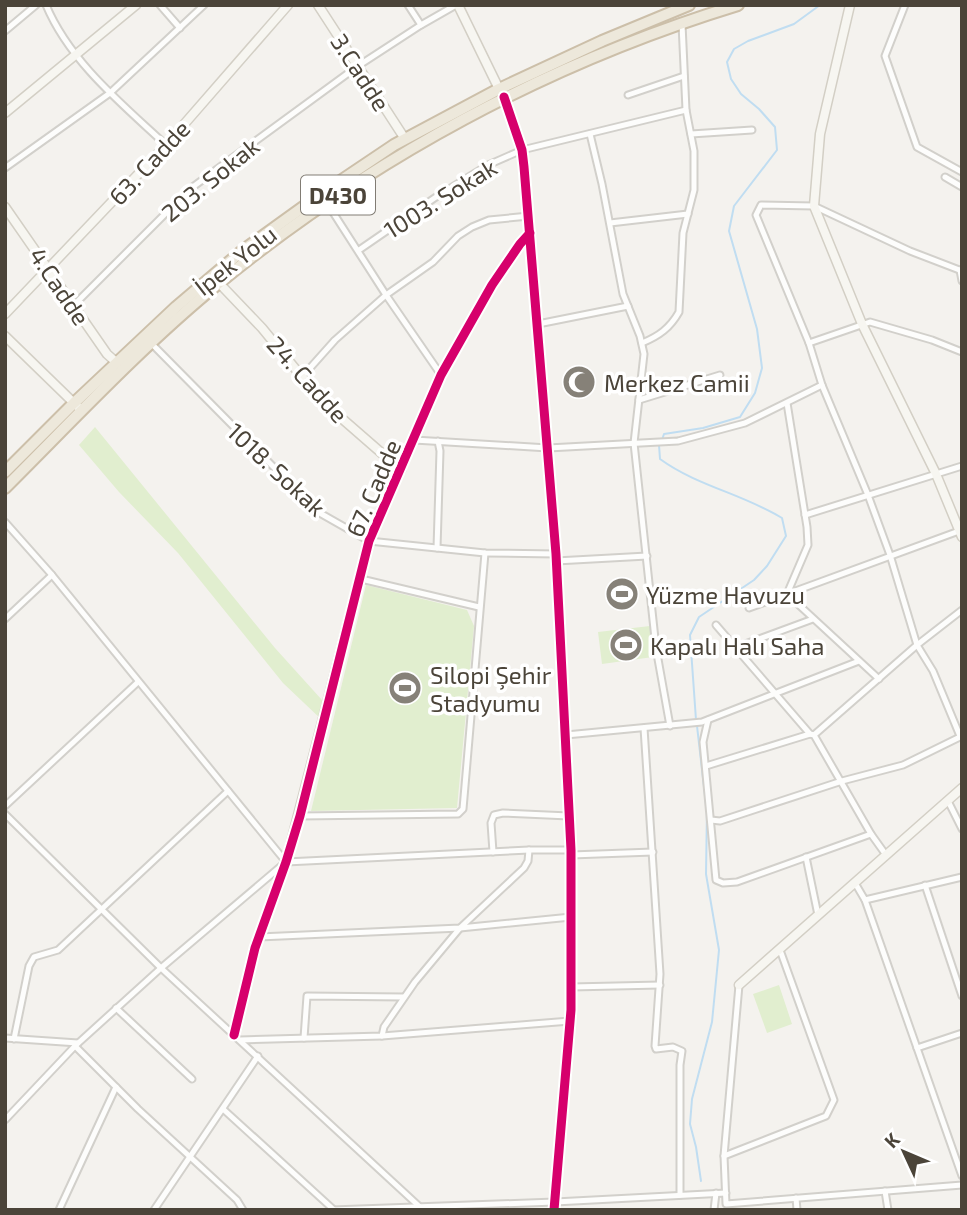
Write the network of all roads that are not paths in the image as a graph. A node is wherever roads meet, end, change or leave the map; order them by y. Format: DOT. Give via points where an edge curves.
graph roads {
  1 [pos="36,5"];
  2 [pos="46,5"];
  3 [pos="136,5"];
  4 [pos="160,5"];
  5 [pos="204,5"];
  6 [pos="288,5"];
  7 [pos="318,5"];
  8 [pos="408,5"];
  9 [pos="457,5"];
  10 [pos="738,5"];
  11 [pos="850,5"];
  12 [pos="905,5"];
  13 [pos="684,6"];
  14 [pos="682,22"];
  15 [pos="421,24"];
  16 [pos="180,28"];
  17 [pos="5,31"];
  18 [pos="76,55"];
  19 [pos="358,66"];
  20 [pos="684,76"];
  21 [pos="110,93"];
  22 [pos="502,93"];
  23 [pos="628,95"];
  24 [pos="686,110"];
  25 [pos="5,113"];
  26 [pos="752,130"];
  27 [pos="590,134"];
  28 [pos="691,134"];
  29 [pos="405,139"];
  30 [pos="166,145"];
  31 [pos="522,150"];
  32 [pos="5,168"];
  33 [pos="962,172"];
  34 [pos="945,177"];
  35 [pos="962,187"];
  36 [pos="327,202"];
  37 [pos="814,206"];
  38 [pos="5,207"];
  39 [pos="688,214"];
  40 [pos="529,216"];
  41 [pos="610,223"];
  42 [pos="530,233"];
  43 [pos="359,250"];
  44 [pos="49,269"];
  45 [pos="961,270"];
  46 [pos="962,281"];
  47 [pos="219,283"];
  48 [pos="386,295"];
  49 [pos="73,306"];
  50 [pos="628,306"];
  51 [pos="5,313"];
  52 [pos="538,324"];
  53 [pos="862,324"];
  54 [pos="5,336"];
  55 [pos="809,342"];
  56 [pos="151,343"];
  57 [pos="642,343"];
  58 [pos="962,352"];
  59 [pos="117,363"];
  60 [pos="720,375"];
  61 [pos="441,376"];
  62 [pos="302,377"];
  63 [pos="822,385"];
  64 [pos="639,400"];
  65 [pos="787,403"];
  66 [pos="78,407"];
  67 [pos="414,440"];
  68 [pos="438,441"];
  69 [pos="634,443"];
  70 [pos="548,448"];
  71 [pos="962,466"];
  72 [pos="401,470"];
  73 [pos="5,472"];
  74 [pos="936,474"];
  75 [pos="5,488"];
  76 [pos="868,495"];
  77 [pos="805,515"];
  78 [pos="5,522"];
  79 [pos="960,534"];
  80 [pos="369,541"];
  81 [pos="437,548"];
  82 [pos="485,553"];
  83 [pos="890,555"];
  84 [pos="647,556"];
  85 [pos="556,558"];
  86 [pos="52,575"];
  87 [pos="360,579"];
  88 [pos="787,594"];
  89 [pos="479,607"];
  90 [pos="749,608"];
  91 [pos="962,610"];
  92 [pos="5,619"];
  93 [pos="813,619"];
  94 [pos="716,625"];
  95 [pos="917,645"];
  96 [pos="737,647"];
  97 [pos="859,661"];
  98 [pos="879,679"];
  99 [pos="138,682"];
  100 [pos="777,693"];
  101 [pos="705,721"];
  102 [pos="670,726"];
  103 [pos="644,728"];
  104 [pos="812,734"];
  105 [pos="566,735"];
  106 [pos="961,736"];
  107 [pos="706,766"];
  108 [pos="842,781"];
  109 [pos="962,789"];
  110 [pos="228,791"];
  111 [pos="948,801"];
  112 [pos="5,806"];
  113 [pos="5,814"];
  114 [pos="300,816"];
  115 [pos="569,816"];
  116 [pos="711,820"];
  117 [pos="962,828"];
  118 [pos="871,834"];
  119 [pos="529,850"];
  120 [pos="493,852"];
  121 [pos="570,852"];
  122 [pos="653,852"];
  123 [pos="886,855"];
  124 [pos="806,857"];
  125 [pos="286,862"];
  126 [pos="962,877"];
  127 [pos="855,883"];
  128 [pos="925,885"];
  129 [pos="865,900"];
  130 [pos="102,910"];
  131 [pos="818,915"];
  132 [pos="570,916"];
  133 [pos="460,928"];
  134 [pos="259,937"];
  135 [pos="779,949"];
  136 [pos="161,968"];
  137 [pos="660,985"];
  138 [pos="739,985"];
  139 [pos="571,987"];
  140 [pos="962,996"];
  141 [pos="404,997"];
  142 [pos="116,1008"];
  143 [pos="570,1021"];
  144 [pos="962,1033"];
  145 [pos="382,1035"];
  146 [pos="237,1037"];
  147 [pos="5,1038"];
  148 [pos="304,1038"];
  149 [pos="14,1039"];
  150 [pos="76,1044"];
  151 [pos="917,1048"];
  152 [pos="258,1056"];
  153 [pos="192,1079"];
  154 [pos="116,1087"];
  155 [pos="222,1109"];
  156 [pos="5,1120"];
  157 [pos="724,1156"];
  158 [pos="190,1157"];
  159 [pos="962,1176"];
  160 [pos="962,1185"];
  161 [pos="885,1191"];
  162 [pos="726,1192"];
  163 [pos="716,1193"];
  164 [pos="680,1195"];
  165 [pos="796,1198"];
  166 [pos="555,1206"];
  167 [pos="421,1208"];
  168 [pos="353,1209"];
  169 [pos="59,1210"];
  170 [pos="154,1210"];
  171 [pos="243,1210"];
  172 [pos="333,1210"];
  173 [pos="714,1210"];
  174 [pos="797,1210"];
  175 [pos="888,1210"];
  1 -- 17 [label="street"];
  2 -- 18 [label="street"];
  3 -- 18 [label="street"];
  4 -- 16 [label="street"];
  5 -- 16 [label="street"];
  6 -- 30 [label="street, 63. Cadde"];
  7 -- 19 [label="street, 3.Cadde"];
  8 -- 15 [label="street"];
  9 -- 15 [label="street, 203. Sokak"];
  9 -- 22 [label="street"];
  10 -- 14 [label="highway, D430"];
  11 -- 37 [label="street" via="820,134"];
  12 -- 33 [label="street" via="884,56 917,147"];
  13 -- 14 [label="street"];
  13 -- 22 [label="highway, İpek Yolu / D430"];
  14 -- 20 [label="street"];
  14 -- 22 [label="highway, D430"];
  15 -- 19 [label="street, 203. Sokak"];
  16 -- 21 [label="street"];
  18 -- 21 [label="street"];
  18 -- 25 [label="street"];
  19 -- 29 [label="street, 3.Cadde"];
  19 -- 49 [label="street, 203. Sokak" via="190,189"];
  20 -- 23 [label="street"];
  20 -- 24 [label="street"];
  21 -- 30 [label="street"];
  21 -- 32 [label="street"];
  22 -- 29 [label="highway, İpek Yolu / D430"];
  22 -- 31 [label="street"];
  22 -- 36 [label="highway, D430"];
  24 -- 27 [label="street, 1003. Sokak"];
  24 -- 28 [label="street"];
  26 -- 28 [label="street"];
  27 -- 31 [label="street, 1003. Sokak"];
  27 -- 41 [label="street"];
  28 -- 39 [label="street" via="694,190"];
  29 -- 59 [label="highway, İpek Yolu / D430" via="242,251"];
  30 -- 44 [label="street, 63. Cadde"];
  31 -- 40 [label="street"];
  31 -- 43 [label="street, 1003. Sokak" via="446,190"];
  34 -- 35 [label="street"];
  36 -- 43 [label="street"];
  36 -- 47 [label="highway, D430"];
  37 -- 45 [label="street"];
  37 -- 53 [label="street"];
  37 -- 55 [label="street" via="761,205 757,215"];
  38 -- 44 [label="street, 4.Cadde"];
  39 -- 41 [label="street"];
  39 -- 57 [label="street" via="678,312 657,337"];
  40 -- 42 [label="street"];
  40 -- 48 [label="street" via="489,220 472,227"];
  41 -- 50 [label="street"];
  42 -- 52 [label="street"];
  42 -- 61 [label="street, 67. Cadde" via="492,285"];
  43 -- 48 [label="street"];
  44 -- 49 [label="street, 4.Cadde"];
  44 -- 51 [label="street, 63. Cadde"];
  45 -- 46 [label="street"];
  47 -- 56 [label="highway, D430"];
  47 -- 62 [label="street, 24. Cadde"];
  48 -- 61 [label="street"];
  48 -- 62 [label="street"];
  49 -- 59 [label="street, 4.Cadde"];
  50 -- 52 [label="street"];
  50 -- 57 [label="street"];
  52 -- 70 [label="street"];
  53 -- 55 [label="street"];
  53 -- 58 [label="street" via="870,322"];
  53 -- 74 [label="street"];
  54 -- 66 [label="street"];
  55 -- 63 [label="street"];
  56 -- 66 [label="highway, D430"];
  56 -- 80 [label="street, 1018. Sokak" via="318,512"];
  57 -- 64 [label="street"];
  59 -- 66 [label="highway, İpek Yolu / D430"];
  60 -- 64 [label="street"];
  61 -- 67 [label="street, 67. Cadde"];
  62 -- 72 [label="street, 24. Cadde"];
  63 -- 65 [label="street"];
  63 -- 76 [label="street"];
  64 -- 69 [label="street"];
  65 -- 69 [label="street" via="746,423 678,441"];
  65 -- 77 [label="street"];
  66 -- 73 [label="highway, İpek Yolu / D430"];
  66 -- 75 [label="highway, D430"];
  67 -- 68 [label="street"];
  67 -- 72 [label="street, 67. Cadde"];
  68 -- 70 [label="street"];
  68 -- 81 [label="street"];
  69 -- 70 [label="street"];
  69 -- 84 [label="street"];
  70 -- 85 [label="street"];
  71 -- 74 [label="street"];
  72 -- 80 [label="street, 67. Cadde"];
  74 -- 76 [label="street"];
  74 -- 79 [label="street"];
  76 -- 77 [label="street"];
  76 -- 83 [label="street"];
  77 -- 88 [label="street" via="808,545"];
  78 -- 86 [label="street"];
  79 -- 83 [label="street"];
  80 -- 81 [label="street, 1018. Sokak"];
  80 -- 87 [label="street, 67. Cadde"];
  81 -- 82 [label="street, 1018. Sokak"];
  82 -- 85 [label="street, 1018. Sokak"];
  82 -- 89 [label="street"];
  83 -- 88 [label="street"];
  83 -- 95 [label="street"];
  84 -- 85 [label="street, 1018. Sokak"];
  84 -- 102 [label="street"];
  85 -- 105 [label="street"];
  86 -- 92 [label="street"];
  86 -- 99 [label="street"];
  87 -- 89 [label="street"];
  87 -- 114 [label="street, 67. Cadde"];
  88 -- 90 [label="street"];
  88 -- 93 [label="street"];
  89 -- 114 [label="street" via="463,809 458,814"];
  91 -- 95 [label="street"];
  93 -- 96 [label="street"];
  93 -- 97 [label="street"];
  94 -- 96 [label="street"];
  95 -- 98 [label="street"];
  95 -- 106 [label="street"];
  96 -- 100 [label="street"];
  97 -- 98 [label="street"];
  97 -- 100 [label="street"];
  98 -- 104 [label="street"];
  99 -- 110 [label="street"];
  99 -- 112 [label="street"];
  100 -- 101 [label="street"];
  100 -- 104 [label="street"];
  101 -- 102 [label="street"];
  101 -- 107 [label="street"];
  102 -- 103 [label="street"];
  103 -- 105 [label="street"];
  103 -- 122 [label="street"];
  104 -- 107 [label="street"];
  104 -- 108 [label="street"];
  105 -- 115 [label="street"];
  106 -- 108 [label="street" via="903,765"];
  107 -- 116 [label="street"];
  108 -- 116 [label="street" via="720,821"];
  108 -- 118 [label="street"];
  109 -- 111 [label="street"];
  110 -- 125 [label="street"];
  110 -- 130 [label="street"];
  111 -- 117 [label="street"];
  111 -- 123 [label="street"];
  113 -- 130 [label="street"];
  114 -- 125 [label="street, 67. Cadde"];
  115 -- 120 [label="street" via="494,815"];
  115 -- 121 [label="street"];
  116 -- 124 [label="street" via="714,876 723,883"];
  118 -- 123 [label="street"];
  118 -- 124 [label="street"];
  119 -- 120 [label="street"];
  119 -- 121 [label="street"];
  119 -- 133 [label="street" via="524,868"];
  120 -- 125 [label="street"];
  121 -- 122 [label="street"];
  121 -- 132 [label="street"];
  122 -- 137 [label="street"];
  123 -- 127 [label="street"];
  124 -- 131 [label="street"];
  125 -- 134 [label="street"];
  125 -- 136 [label="street"];
  126 -- 128 [label="street"];
  127 -- 129 [label="street"];
  127 -- 131 [label="street"];
  128 -- 129 [label="street"];
  128 -- 140 [label="street"];
  129 -- 151 [label="street"];
  130 -- 136 [label="street"];
  130 -- 149 [label="street" via="58,950 34,957"];
  131 -- 135 [label="street"];
  132 -- 133 [label="street"];
  132 -- 139 [label="street"];
  133 -- 134 [label="street"];
  133 -- 141 [label="street"];
  134 -- 146 [label="street"];
  135 -- 138 [label="street"];
  135 -- 157 [label="street" via="834,1100 826,1116"];
  136 -- 142 [label="street"];
  136 -- 146 [label="street"];
  137 -- 139 [label="street"];
  137 -- 164 [label="street" via="656,1049 682,1051"];
  138 -- 157 [label="street"];
  139 -- 143 [label="street"];
  141 -- 145 [label="street"];
  141 -- 148 [label="street" via="307,996"];
  142 -- 150 [label="street"];
  142 -- 153 [label="street"];
  143 -- 145 [label="street"];
  143 -- 166 [label="street"];
  144 -- 151 [label="street"];
  145 -- 148 [label="street"];
  146 -- 148 [label="street"];
  146 -- 152 [label="street"];
  147 -- 149 [label="street"];
  149 -- 150 [label="street"];
  150 -- 154 [label="street"];
  150 -- 156 [label="street"];
  151 -- 159 [label="street"];
  152 -- 155 [label="street"];
  152 -- 167 [label="street"];
  154 -- 158 [label="street"];
  154 -- 169 [label="street"];
  155 -- 158 [label="street"];
  155 -- 172 [label="street"];
  157 -- 162 [label="street"];
  158 -- 170 [label="street"];
  158 -- 171 [label="street"];
  160 -- 161 [label="street"];
  161 -- 165 [label="street"];
  161 -- 175 [label="street"];
  162 -- 163 [label="street"];
  162 -- 165 [label="street" via="726,1204"];
  163 -- 164 [label="street"];
  163 -- 173 [label="street"];
  164 -- 166 [label="street"];
  165 -- 174 [label="street"];
  166 -- 167 [label="street"];
  167 -- 168 [label="street"];
  168 -- 172 [label="street"];
}
